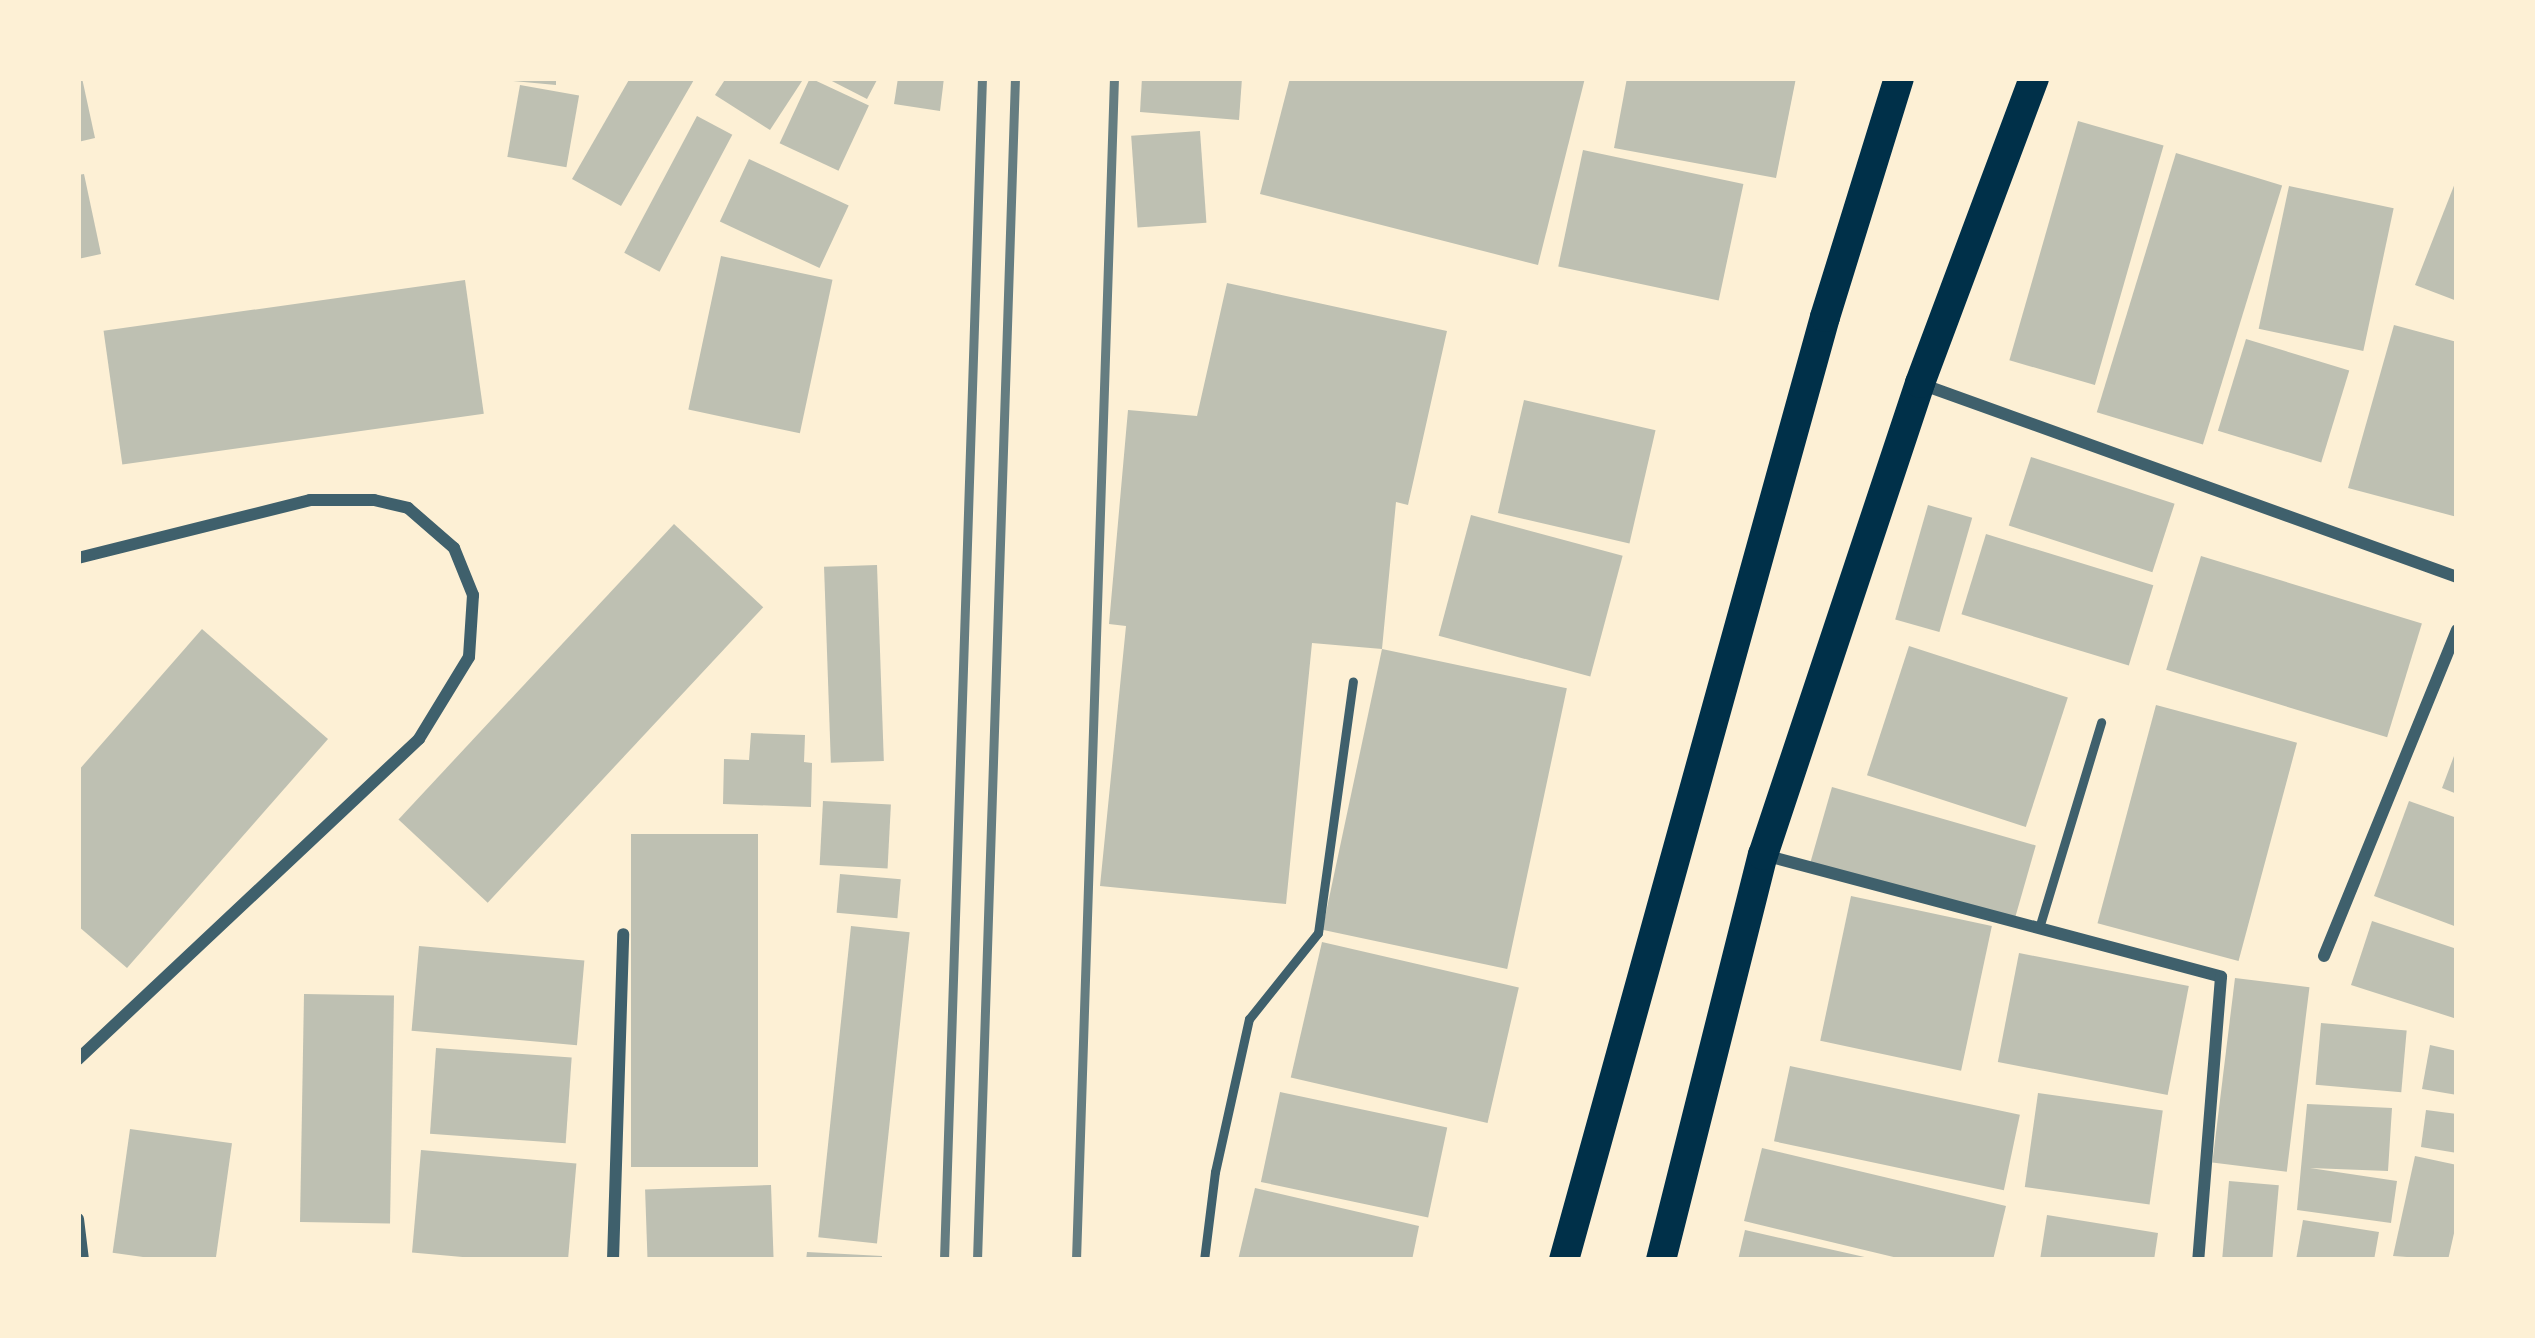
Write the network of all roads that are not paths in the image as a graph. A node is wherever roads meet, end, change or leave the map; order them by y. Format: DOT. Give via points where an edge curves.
graph roads {
  1 [pos="1899,78"];
  2 [pos="2035,78"];
  3 [pos="1920,383"];
  4 [pos="78,558"];
  5 [pos="2457,577"];
  6 [pos="2457,631"];
  7 [pos="1353,681"];
  8 [pos="2102,722"];
  9 [pos="1763,855"];
  10 [pos="2039,928"];
  11 [pos="623,934"];
  12 [pos="2324,956"];
  13 [pos="78,1058"];
  14 [pos="78,1219"];
  15 [pos="82,1260"];
  16 [pos="613,1260"];
  17 [pos="1204,1260"];
  18 [pos="1564,1260"];
  19 [pos="1661,1260"];
  20 [pos="2198,1260"];
  1 -- 18 [label="main road"];
  2 -- 3 [label="main road"];
  3 -- 5 [label="street"];
  3 -- 9 [label="main road"];
  4 -- 13 [label="street" via="310,500 374,500 408,508 454,548 472,595 469,657 419,739"];
  6 -- 12 [label="street"];
  7 -- 17 [label="lane" via="1318,933 1249,1019"];
  8 -- 10 [label="lane"];
  9 -- 10 [label="street"];
  9 -- 19 [label="main road"];
  10 -- 20 [label="street" via="2221,977"];
  11 -- 16 [label="street"];
  14 -- 15 [label="street"];
}
